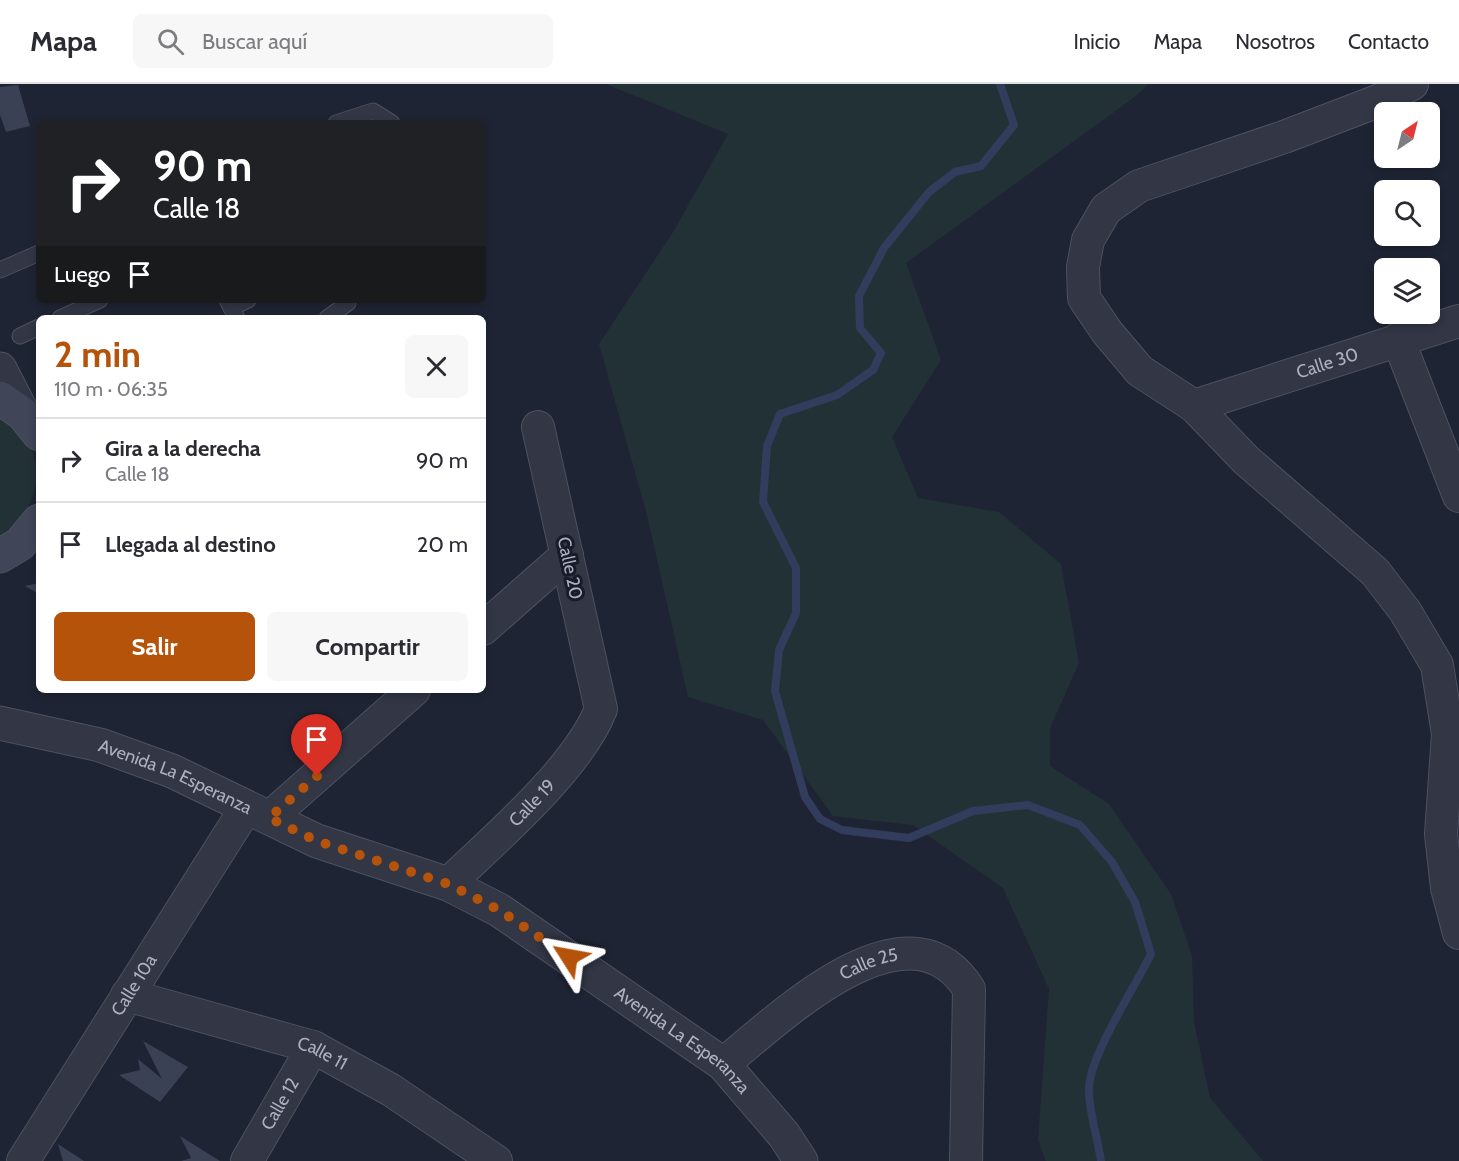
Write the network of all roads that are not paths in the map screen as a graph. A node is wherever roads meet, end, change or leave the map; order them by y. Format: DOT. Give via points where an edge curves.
graph roads {
  1 [pos="1412,84"];
  2 [pos="345,120"];
  3 [pos="387,120"];
  4 [pos="36,254"];
  5 [pos="0,270"];
  6 [pos="93,303"];
  7 [pos="348,303"];
  8 [pos="67,315"];
  9 [pos="331,315"];
  10 [pos="1459,321"];
  11 [pos="36,328"];
  12 [pos="20,336"];
  13 [pos="1398,339"];
  14 [pos="0,369"];
  15 [pos="1194,406"];
  16 [pos="27,418"];
  17 [pos="538,427"];
  18 [pos="1459,496"];
  19 [pos="26,536"];
  20 [pos="567,555"];
  21 [pos="0,582"];
  22 [pos="486,626"];
  23 [pos="410,693"];
  24 [pos="601,709"];
  25 [pos="4,720"];
  26 [pos="258,813"];
  27 [pos="448,884"];
  28 [pos="1453,887"];
  29 [pos="1459,933"];
  30 [pos="127,995"];
  31 [pos="313,1047"];
  32 [pos="723,1064"];
  33 [pos="22,1161"];
  34 [pos="247,1161"];
  35 [pos="496,1161"];
  36 [pos="801,1161"];
  37 [pos="966,1161"];
  1 -- 15 [label="street" via="1284,137 1138,186 1106,210 1088,240 1083,267 1084,298 1140,371"];
  2 -- 3 [label="lane" via="373,111"];
  4 -- 5 [label="lane"];
  6 -- 8 [label="lane"];
  7 -- 9 [label="lane"];
  10 -- 13 [label="street, Calle 30"];
  11 -- 12 [label="lane"];
  13 -- 15 [label="street, Calle 30"];
  13 -- 18 [label="street"];
  14 -- 16 [label="street"];
  15 -- 28 [label="street" via="1246,460 1375,572 1406,610 1437,665 1448,734 1441,834"];
  17 -- 20 [label="street, Calle 20"];
  19 -- 21 [label="main road" via="16,564"];
  20 -- 22 [label="street"];
  20 -- 24 [label="street, Calle 20"];
  23 -- 26 [label="street, Calle 10a"];
  24 -- 27 [label="street, Calle 19" via="592,732 557,775"];
  25 -- 26 [label="street, Avenida La Esperanza" via="121,752 172,771"];
  26 -- 27 [label="street, Avenida La Esperanza" via="317,841"];
  26 -- 30 [label="street, Calle 10a"];
  27 -- 32 [label="street, Avenida La Esperanza" via="499,910"];
  28 -- 29 [label="street"];
  30 -- 31 [label="street, Calle 11"];
  30 -- 33 [label="street, Calle 10a"];
  31 -- 34 [label="street, Calle 12"];
  31 -- 35 [label="street, Calle 11" via="391,1090"];
  32 -- 36 [label="street, Avenida La Esperanza" via="784,1135"];
  32 -- 37 [label="street, Calle 25" via="808,994 844,973 889,956 916,954 943,961 958,972 969,989"];
}
